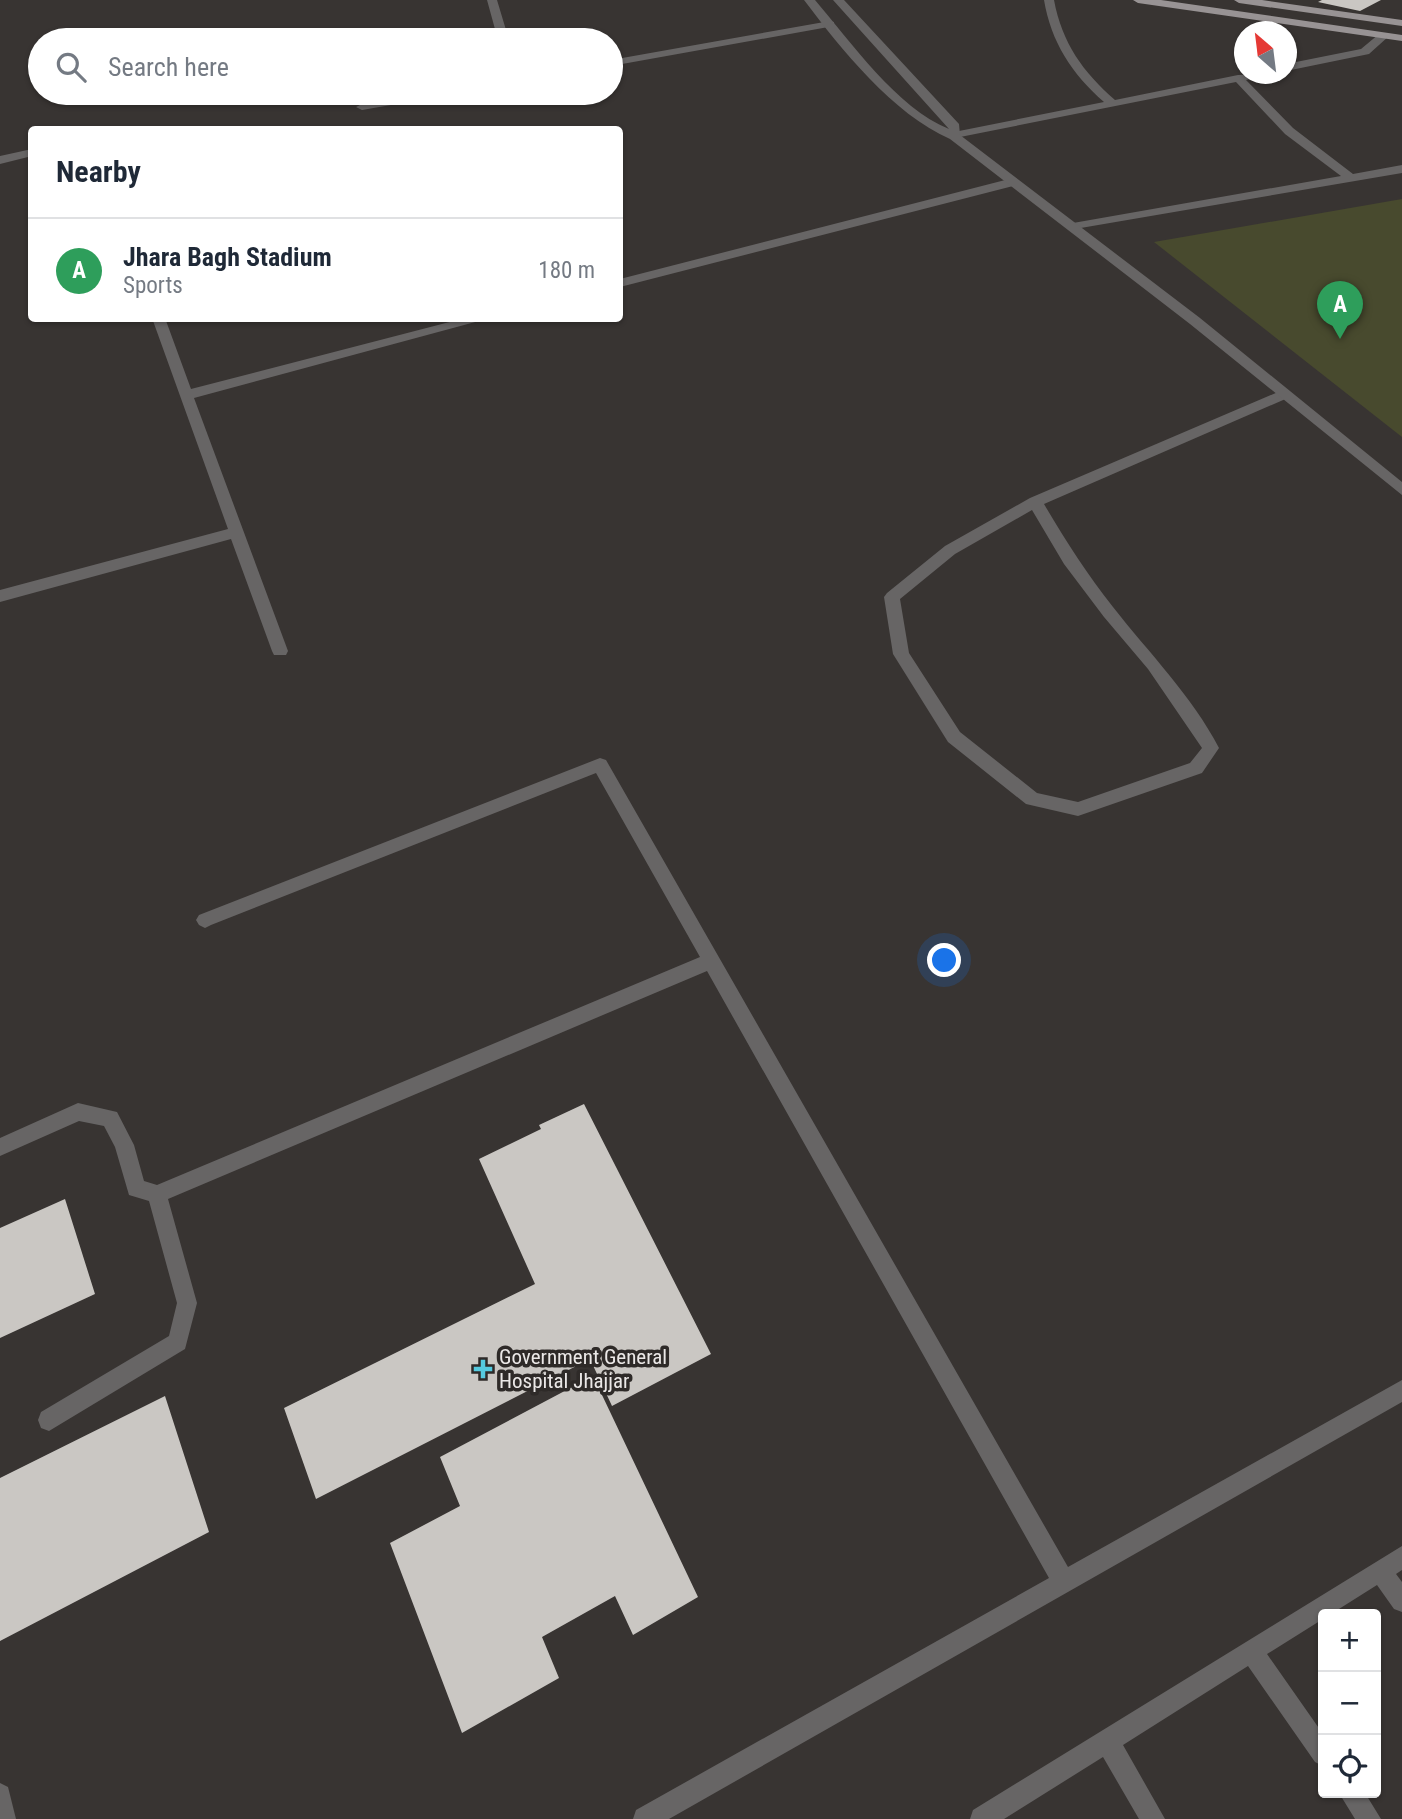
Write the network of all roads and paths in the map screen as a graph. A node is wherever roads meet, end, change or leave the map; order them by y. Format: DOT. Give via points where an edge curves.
graph roads {
  1 [pos="492,0"];
  2 [pos="809,0"];
  3 [pos="838,0"];
  4 [pos="1049,0"];
  5 [pos="1138,0"];
  6 [pos="1239,0"];
  7 [pos="1402,23"];
  8 [pos="830,24"];
  9 [pos="500,28"];
  10 [pos="1383,36"];
  11 [pos="1402,38"];
  12 [pos="623,61"];
  13 [pos="1297,66"];
  14 [pos="1234,79"];
  15 [pos="1244,84"];
  16 [pos="1113,104"];
  17 [pos="374,105"];
  18 [pos="362,107"];
  19 [pos="954,136"];
  20 [pos="28,153"];
  21 [pos="0,160"];
  22 [pos="1402,169"];
  23 [pos="1351,178"];
  24 [pos="1013,182"];
  25 [pos="1073,227"];
  26 [pos="623,282"];
  27 [pos="159,322"];
  28 [pos="469,322"];
  29 [pos="1284,394"];
  30 [pos="186,395"];
  31 [pos="1402,490"];
  32 [pos="1035,502"];
  33 [pos="236,532"];
  34 [pos="0,596"];
  35 [pos="280,651"];
  36 [pos="205,920"];
  37 [pos="711,961"];
  38 [pos="0,1147"];
  39 [pos="157,1194"];
  40 [pos="1402,1390"];
  41 [pos="48,1420"];
  42 [pos="1402,1557"];
  43 [pos="1381,1572"];
  44 [pos="1064,1582"];
  45 [pos="1402,1601"];
  46 [pos="1252,1653"];
  47 [pos="1107,1741"];
  48 [pos="1318,1747"];
  49 [pos="0,1795"];
  50 [pos="1354,1798"];
  51 [pos="4,1819"];
  52 [pos="645,1819"];
  53 [pos="982,1819"];
  54 [pos="1153,1819"];
  55 [pos="1369,1819"];
  1 -- 9 [label="street"];
  2 -- 8 [label="street"];
  3 -- 19 [label="street" via="955,127"];
  4 -- 16 [label="street" via="1057,40 1076,69"];
  5 -- 10 [label="main road"];
  6 -- 7 [label="main road"];
  8 -- 12 [label="street"];
  8 -- 19 [label="street" via="913,113 938,132"];
  10 -- 11 [label="main road"];
  10 -- 13 [label="street" via="1365,52"];
  14 -- 16 [label="street"];
  15 -- 23 [label="street" via="1289,131"];
  16 -- 19 [label="street"];
  17 -- 18 [label="street"];
  19 -- 24 [label="street"];
  20 -- 21 [label="street"];
  22 -- 23 [label="street"];
  23 -- 25 [label="street"];
  24 -- 25 [label="street"];
  24 -- 26 [label="street"];
  25 -- 29 [label="street"];
  27 -- 30 [label="street"];
  28 -- 30 [label="street"];
  29 -- 31 [label="street"];
  29 -- 32 [label="street"];
  30 -- 33 [label="street"];
  32 -- 32 [label="street" via="950,550 892,597 901,654 954,737 1032,799 1078,808 1196,768 1211,748 1154,665 1069,560"];
  33 -- 34 [label="street"];
  33 -- 35 [label="street"];
  36 -- 37 [label="street" via="600,765"];
  37 -- 39 [label="street"];
  37 -- 44 [label="street"];
  38 -- 39 [label="street" via="78,1112 110,1118 124,1145 136,1188"];
  39 -- 41 [label="street" via="187,1303 178,1342"];
  40 -- 44 [label="street"];
  42 -- 43 [label="street"];
  43 -- 45 [label="street"];
  43 -- 46 [label="street"];
  44 -- 52 [label="street"];
  46 -- 47 [label="street"];
  46 -- 48 [label="street"];
  47 -- 53 [label="street"];
  47 -- 54 [label="street"];
  49 -- 51 [label="street"];
  50 -- 55 [label="street"];
}
